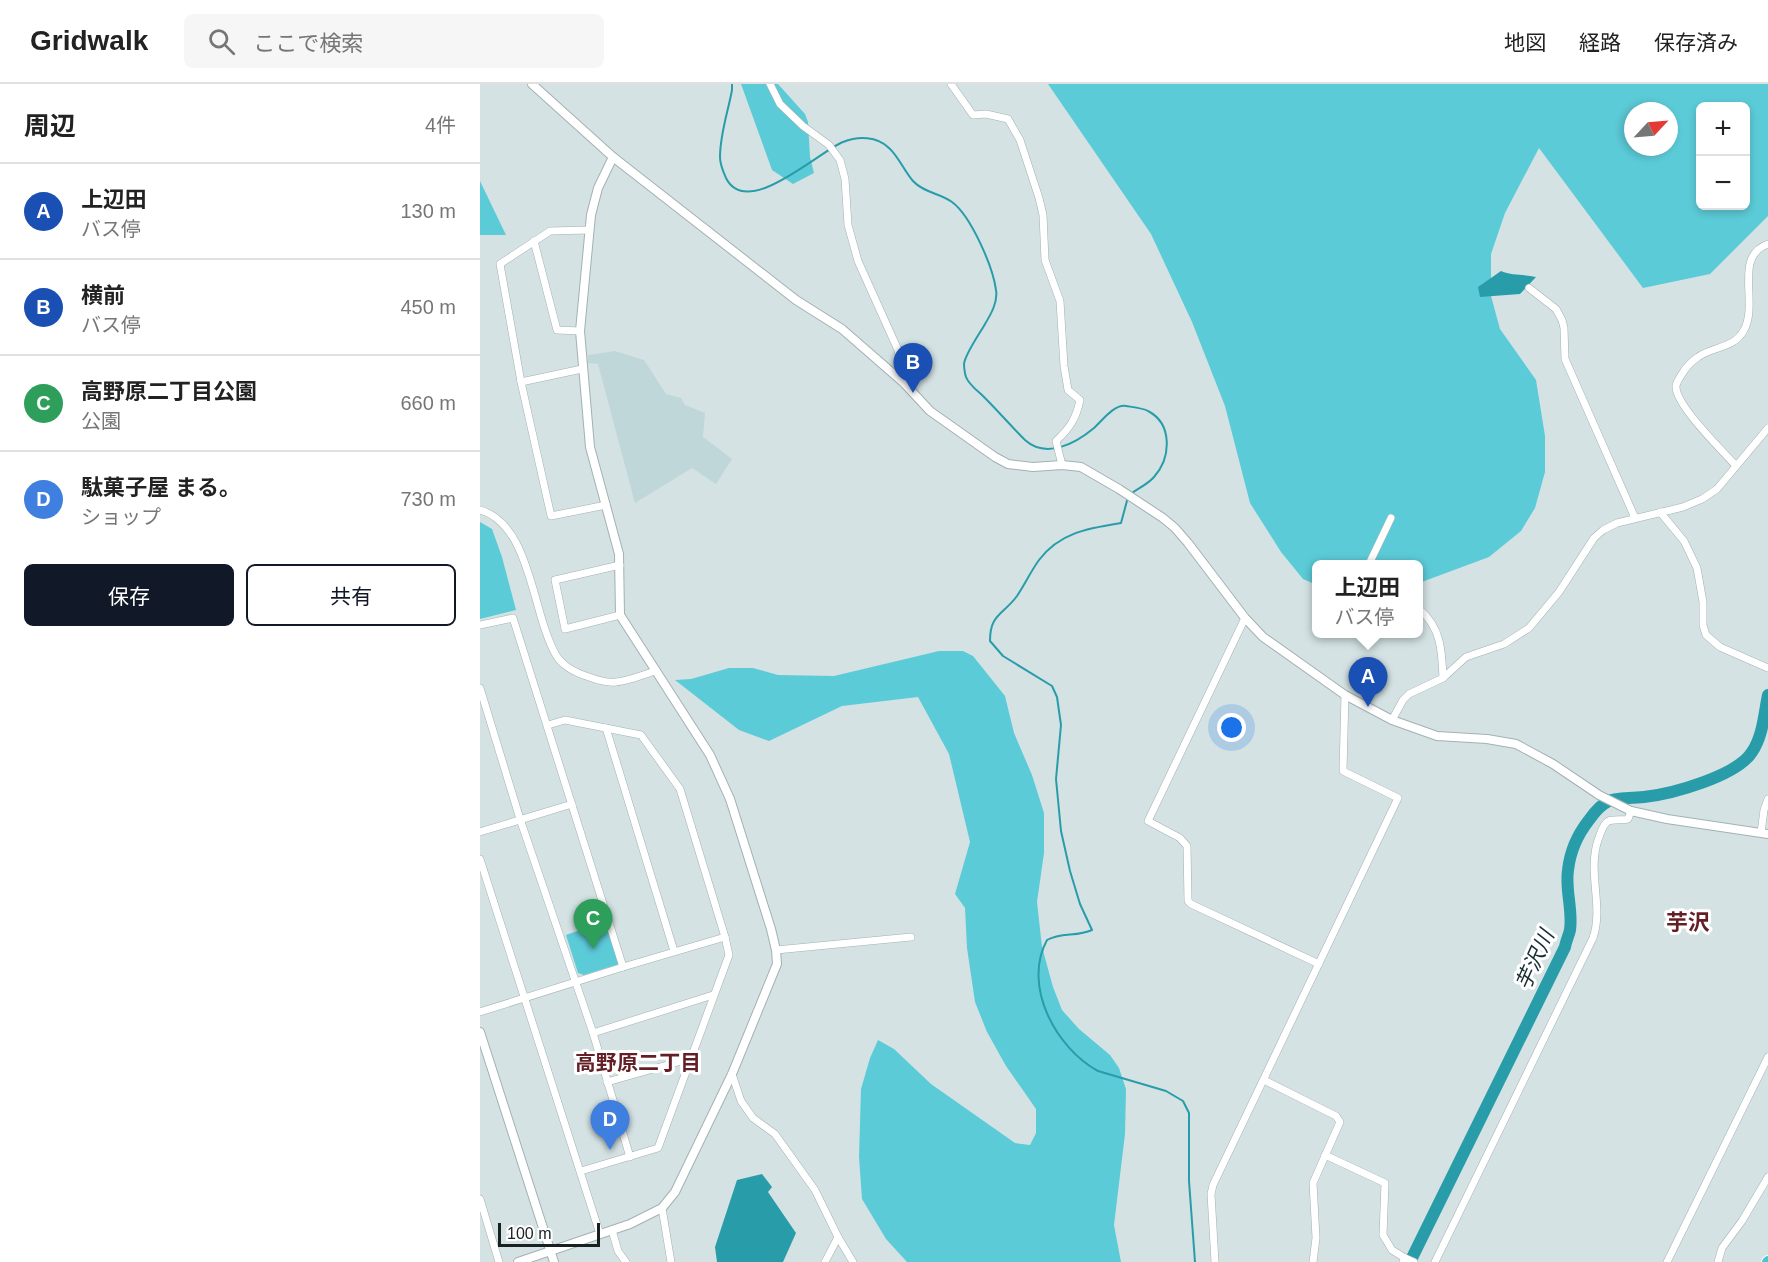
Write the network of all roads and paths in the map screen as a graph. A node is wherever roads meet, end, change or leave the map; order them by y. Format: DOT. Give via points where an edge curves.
graph roads {
  1 [pos="532,84"];
  2 [pos="770,84"];
  3 [pos="951,84"];
  4 [pos="613,157"];
  5 [pos="589,230"];
  6 [pos="534,240"];
  7 [pos="1768,244"];
  8 [pos="1529,288"];
  9 [pos="580,331"];
  10 [pos="582,369"];
  11 [pos="521,382"];
  12 [pos="904,383"];
  13 [pos="1768,428"];
  14 [pos="1061,460"];
  15 [pos="1736,466"];
  16 [pos="606,505"];
  17 [pos="480,510"];
  18 [pos="1660,512"];
  19 [pos="1391,518"];
  20 [pos="1635,518"];
  21 [pos="1371,560"];
  22 [pos="620,565"];
  23 [pos="1423,613"];
  24 [pos="620,615"];
  25 [pos="1245,618"];
  26 [pos="480,625"];
  27 [pos="1766,667"];
  28 [pos="655,671"];
  29 [pos="1443,678"];
  30 [pos="480,688"];
  31 [pos="1345,695"];
  32 [pos="1392,720"];
  33 [pos="548,725"];
  34 [pos="606,728"];
  35 [pos="1768,800"];
  36 [pos="572,804"];
  37 [pos="1631,811"];
  38 [pos="520,819"];
  39 [pos="480,832"];
  40 [pos="1765,834"];
  41 [pos="480,859"];
  42 [pos="725,937"];
  43 [pos="911,937"];
  44 [pos="776,950"];
  45 [pos="674,951"];
  46 [pos="1319,964"];
  47 [pos="623,967"];
  48 [pos="574,982"];
  49 [pos="713,995"];
  50 [pos="525,998"];
  51 [pos="480,1012"];
  52 [pos="480,1032"];
  53 [pos="593,1033"];
  54 [pos="1768,1057"];
  55 [pos="692,1058"];
  56 [pos="732,1074"];
  57 [pos="1264,1080"];
  58 [pos="607,1082"];
  59 [pos="1325,1155"];
  60 [pos="630,1157"];
  61 [pos="581,1171"];
  62 [pos="1768,1177"];
  63 [pos="480,1199"];
  64 [pos="662,1208"];
  65 [pos="612,1230"];
  66 [pos="600,1234"];
  67 [pos="838,1237"];
  68 [pos="550,1251"];
  69 [pos="1407,1260"];
  70 [pos="499,1262"];
  71 [pos="518,1262"];
  72 [pos="554,1262"];
  73 [pos="626,1262"];
  74 [pos="670,1262"];
  75 [pos="825,1262"];
  76 [pos="853,1262"];
  77 [pos="1215,1262"];
  78 [pos="1313,1262"];
  79 [pos="1435,1262"];
  80 [pos="1667,1262"];
  81 [pos="1719,1262"];
  1 -- 4 [label="street"];
  2 -- 12 [label="street" via="780,104 840,160 848,225 858,261 898,350"];
  3 -- 14 [label="street" via="973,116 986,114 1008,119 1033,179 1043,215 1045,260 1060,301 1068,390 1080,400 1069,429 1056,441"];
  4 -- 5 [label="street" via="598,188"];
  4 -- 12 [label="street" via="796,300 842,329"];
  5 -- 6 [label="street" via="550,231"];
  5 -- 9 [label="street"];
  6 -- 9 [label="street" via="557,330"];
  6 -- 11 [label="street" via="500,264"];
  7 -- 15 [label="street" via="1752,256 1745,330 1731,343 1699,356 1686,368 1676,386 1696,422"];
  8 -- 20 [label="street" via="1556,309 1562,320 1565,359"];
  9 -- 10 [label="street"];
  10 -- 11 [label="street"];
  10 -- 16 [label="street" via="590,447"];
  11 -- 16 [label="street" via="551,516"];
  12 -- 14 [label="street" via="930,411 1008,464 1033,467"];
  13 -- 15 [label="street"];
  14 -- 25 [label="street" via="1125,493 1175,528"];
  15 -- 18 [label="street" via="1710,494 1683,507"];
  16 -- 22 [label="street"];
  17 -- 28 [label="street" via="501,521 513,536 556,656 574,673 616,682"];
  18 -- 20 [label="street"];
  18 -- 27 [label="street" via="1684,541 1697,568 1706,635 1720,647"];
  19 -- 21 [label="street"];
  20 -- 29 [label="street" via="1599,533 1529,628 1504,644 1466,657"];
  22 -- 24 [label="street"];
  22 -- 24 [label="street" via="555,580 565,629"];
  23 -- 29 [label="street" via="1437,632"];
  24 -- 28 [label="street"];
  25 -- 31 [label="street" via="1263,637"];
  25 -- 46 [label="street" via="1148,821 1187,846 1191,904"];
  26 -- 33 [label="street" via="513,618"];
  28 -- 44 [label="street" via="710,755 730,800"];
  29 -- 32 [label="street" via="1402,699"];
  30 -- 38 [label="street"];
  31 -- 32 [label="street"];
  31 -- 46 [label="street" via="1343,771 1398,798"];
  32 -- 37 [label="street" via="1437,736 1516,744"];
  33 -- 34 [label="street" via="565,720"];
  33 -- 36 [label="street"];
  34 -- 42 [label="street" via="641,735 680,789"];
  34 -- 45 [label="street"];
  35 -- 40 [label="street" via="1764,810"];
  36 -- 38 [label="street"];
  36 -- 47 [label="street"];
  37 -- 40 [label="street"];
  37 -- 79 [label="street" via="1626,821 1606,823 1600,836 1593,857 1597,924 1593,938"];
  38 -- 39 [label="street"];
  38 -- 48 [label="street"];
  41 -- 50 [label="street"];
  42 -- 45 [label="street"];
  42 -- 49 [label="street" via="729,955"];
  43 -- 44 [label="street"];
  44 -- 56 [label="street" via="777,964"];
  45 -- 47 [label="street"];
  46 -- 57 [label="street"];
  47 -- 48 [label="street"];
  48 -- 50 [label="street"];
  48 -- 53 [label="street"];
  49 -- 53 [label="street"];
  49 -- 55 [label="street"];
  50 -- 51 [label="street"];
  50 -- 61 [label="street"];
  52 -- 68 [label="street"];
  53 -- 58 [label="street"];
  54 -- 80 [label="street"];
  55 -- 58 [label="street"];
  55 -- 60 [label="street" via="658,1148"];
  56 -- 64 [label="street" via="675,1192"];
  56 -- 67 [label="street" via="741,1101 753,1118 774,1134 815,1190"];
  57 -- 59 [label="street" via="1338,1118 1340,1122"];
  57 -- 77 [label="street" via="1211,1191"];
  58 -- 60 [label="street"];
  59 -- 69 [label="street" via="1385,1183 1383,1235 1392,1250"];
  59 -- 78 [label="street" via="1313,1183"];
  60 -- 61 [label="street"];
  61 -- 66 [label="street"];
  62 -- 81 [label="street" via="1722,1248"];
  63 -- 70 [label="street"];
  64 -- 65 [label="street"];
  64 -- 74 [label="street"];
  65 -- 66 [label="street"];
  65 -- 73 [label="street"];
  66 -- 68 [label="street"];
  67 -- 75 [label="street"];
  67 -- 76 [label="street"];
  68 -- 71 [label="street"];
  68 -- 72 [label="street"];
}
